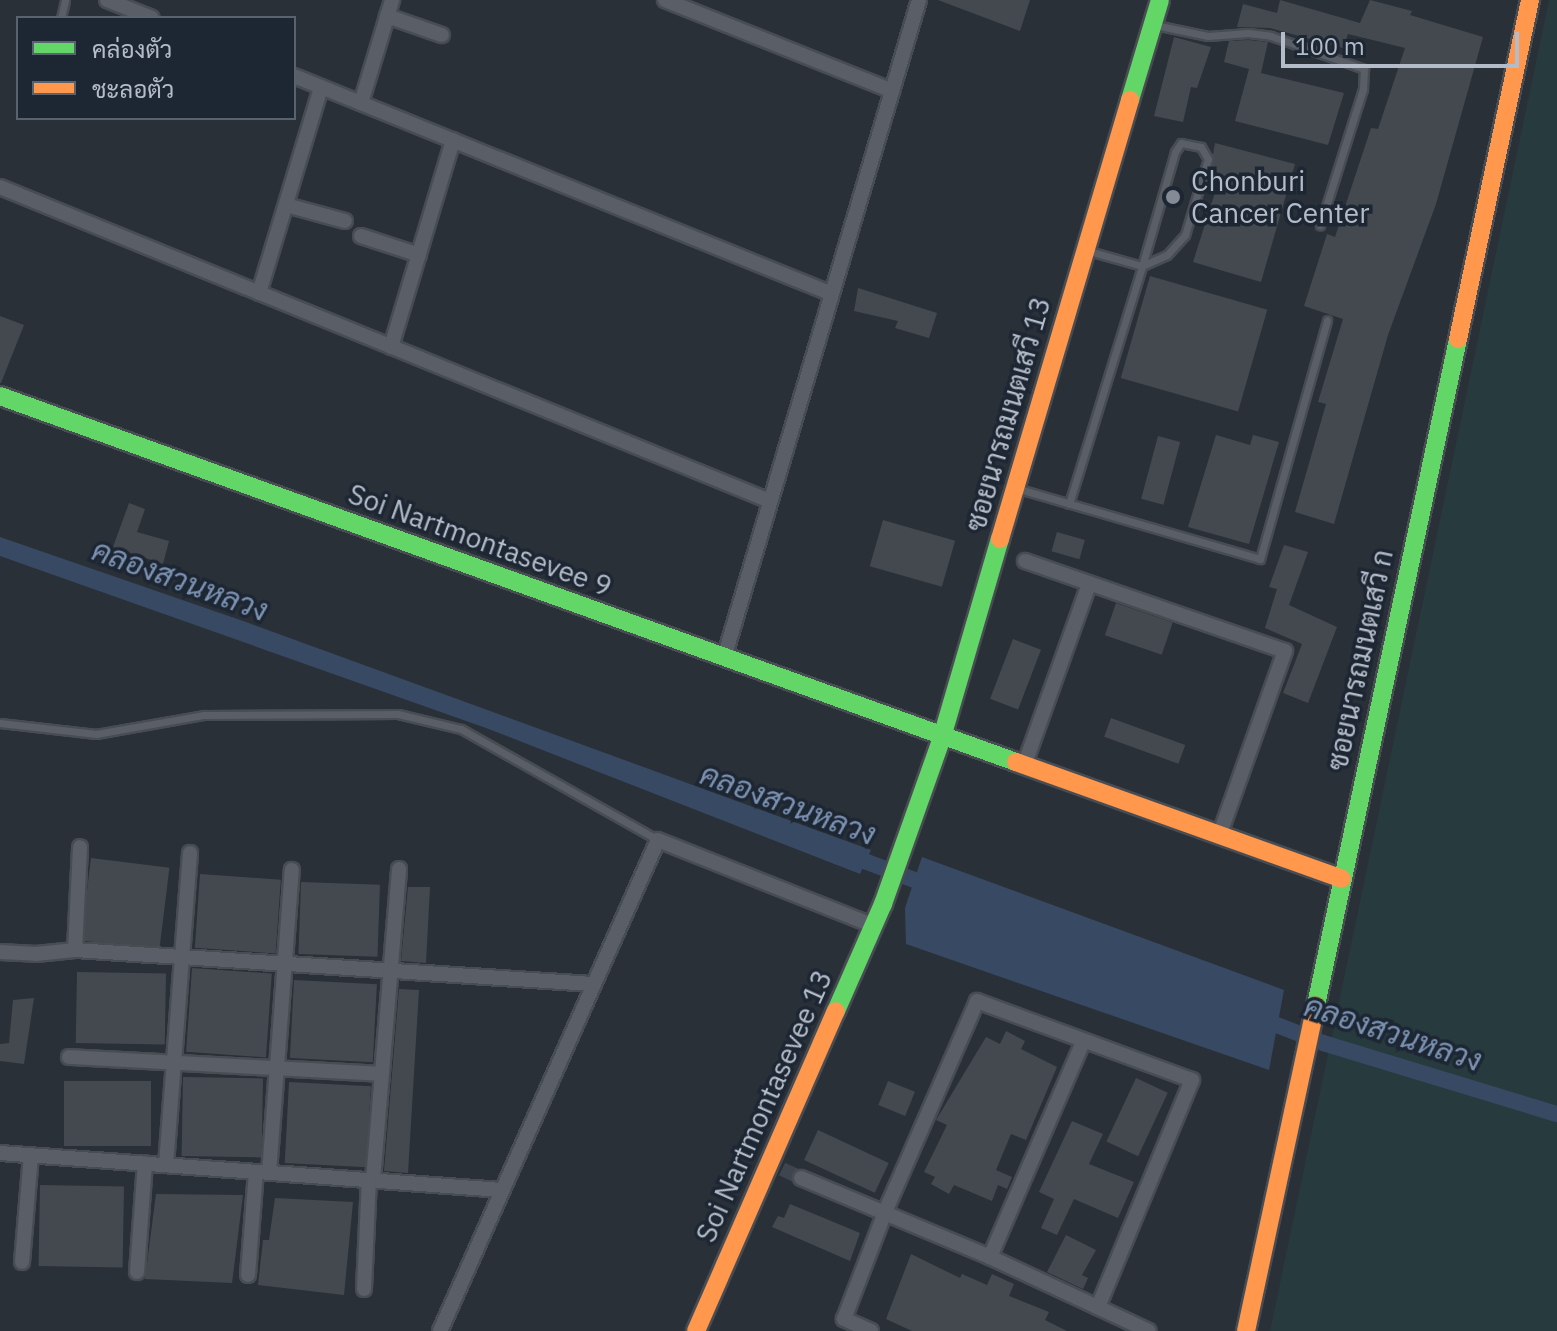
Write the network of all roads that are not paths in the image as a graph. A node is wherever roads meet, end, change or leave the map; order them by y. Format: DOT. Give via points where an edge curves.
graph roads {
  1 [pos="107,0"];
  2 [pos="392,0"];
  3 [pos="665,0"];
  4 [pos="919,0"];
  5 [pos="1160,0"];
  6 [pos="1530,0"];
  7 [pos="147,16"];
  8 [pos="387,16"];
  9 [pos="1152,24"];
  10 [pos="442,35"];
  11 [pos="296,77"];
  12 [pos="321,87"];
  13 [pos="892,91"];
  14 [pos="361,103"];
  15 [pos="453,140"];
  16 [pos="0,187"];
  17 [pos="286,205"];
  18 [pos="345,221"];
  19 [pos="1320,225"];
  20 [pos="361,236"];
  21 [pos="1085,250"];
  22 [pos="419,255"];
  23 [pos="1142,266"];
  24 [pos="259,293"];
  25 [pos="832,294"];
  26 [pos="1327,320"];
  27 [pos="391,347"];
  28 [pos="0,396"];
  29 [pos="1016,488"];
  30 [pos="770,501"];
  31 [pos="1069,504"];
  32 [pos="1025,561"];
  33 [pos="1089,584"];
  34 [pos="724,658"];
  35 [pos="0,723"];
  36 [pos="942,737"];
  37 [pos="1024,766"];
  38 [pos="1219,836"];
  39 [pos="658,840"];
  40 [pos="80,847"];
  41 [pos="190,853"];
  42 [pos="399,869"];
  43 [pos="292,870"];
  44 [pos="1342,879"];
  45 [pos="883,904"];
  46 [pos="874,926"];
  47 [pos="75,950"];
  48 [pos="0,952"];
  49 [pos="181,957"];
  50 [pos="285,964"];
  51 [pos="390,971"];
  52 [pos="592,984"];
  53 [pos="1083,1042"];
  54 [pos="69,1057"];
  55 [pos="173,1062"];
  56 [pos="278,1068"];
  57 [pos="382,1074"];
  58 [pos="0,1153"];
  59 [pos="31,1155"];
  60 [pos="145,1163"];
  61 [pos="166,1165"];
  62 [pos="263,1172"];
  63 [pos="801,1178"];
  64 [pos="371,1180"];
  65 [pos="502,1190"];
  66 [pos="885,1212"];
  67 [pos="990,1257"];
  68 [pos="22,1262"];
  69 [pos="137,1272"];
  70 [pos="248,1275"];
  71 [pos="364,1289"];
  72 [pos="1098,1307"];
  73 [pos="440,1331"];
  74 [pos="696,1331"];
  75 [pos="871,1331"];
  76 [pos="1149,1331"];
  77 [pos="1246,1331"];
  1 -- 7 [label="street"];
  2 -- 8 [label="street"];
  3 -- 13 [label="street"];
  4 -- 13 [label="street"];
  5 -- 9 [label="street, ซอยนารถมนตเสวี 13"];
  6 -- 44 [label="street, ซอยนารถมนตเสวี ก"];
  8 -- 10 [label="street"];
  8 -- 14 [label="street"];
  9 -- 19 [label="lane" via="1208,36 1271,36 1364,69 1363,89"];
  9 -- 21 [label="street, ซอยนารถมนตเสวี 13"];
  11 -- 12 [label="street"];
  12 -- 14 [label="street"];
  12 -- 17 [label="street"];
  13 -- 25 [label="street"];
  14 -- 15 [label="street"];
  15 -- 22 [label="street"];
  15 -- 25 [label="street"];
  16 -- 24 [label="street"];
  17 -- 18 [label="street"];
  17 -- 24 [label="street"];
  20 -- 22 [label="street"];
  21 -- 23 [label="lane"];
  21 -- 29 [label="street, ซอยนารถมนตเสวี 13"];
  22 -- 27 [label="street"];
  23 -- 23 [label="lane" via="1175,152 1181,143 1201,147 1208,159 1183,241 1158,261"];
  23 -- 31 [label="lane"];
  24 -- 27 [label="street"];
  25 -- 30 [label="street"];
  26 -- 31 [label="lane" via="1260,559"];
  27 -- 30 [label="street"];
  28 -- 34 [label="street, Soi Nartmontasevee 9"];
  29 -- 31 [label="lane"];
  29 -- 36 [label="street, ซอยนารถมนตเสวี 13"];
  30 -- 34 [label="street"];
  32 -- 33 [label="street"];
  33 -- 37 [label="street"];
  33 -- 38 [label="street" via="1285,651"];
  34 -- 36 [label="street, Soi Nartmontasevee 9"];
  35 -- 39 [label="lane" via="96,734 204,715 398,714 461,729"];
  36 -- 37 [label="street, Soi Nartmontasevee 9"];
  36 -- 45 [label="street, ซอยนารถมนตเสวี 13"];
  37 -- 38 [label="street, Soi Nartmontasevee 9"];
  38 -- 44 [label="street, Soi Nartmontasevee 9"];
  39 -- 46 [label="street"];
  39 -- 52 [label="street"];
  40 -- 47 [label="street"];
  41 -- 49 [label="street"];
  42 -- 51 [label="street"];
  43 -- 50 [label="street"];
  44 -- 77 [label="street, ซอยนารถมนตเสวี ก"];
  45 -- 46 [label="street, Soi Nartmontasevee 13"];
  46 -- 74 [label="street, Soi Nartmontasevee 13" via="776,1167"];
  47 -- 48 [label="street"];
  47 -- 49 [label="street"];
  49 -- 50 [label="street"];
  49 -- 55 [label="street"];
  50 -- 51 [label="street"];
  50 -- 56 [label="street"];
  51 -- 52 [label="street"];
  51 -- 57 [label="street"];
  52 -- 65 [label="street"];
  53 -- 66 [label="street" via="977,1001"];
  53 -- 67 [label="street"];
  53 -- 72 [label="street" via="1192,1080"];
  54 -- 55 [label="street"];
  55 -- 56 [label="street"];
  55 -- 61 [label="street"];
  56 -- 57 [label="street"];
  56 -- 62 [label="street"];
  57 -- 64 [label="street"];
  58 -- 59 [label="street"];
  59 -- 60 [label="street"];
  59 -- 68 [label="street"];
  60 -- 61 [label="street"];
  60 -- 69 [label="street"];
  61 -- 62 [label="street"];
  62 -- 64 [label="street"];
  62 -- 70 [label="street"];
  63 -- 66 [label="street"];
  64 -- 65 [label="street"];
  64 -- 71 [label="street"];
  65 -- 73 [label="street"];
  66 -- 67 [label="street"];
  66 -- 75 [label="street" via="844,1319"];
  67 -- 72 [label="street"];
  72 -- 76 [label="street"];
}
